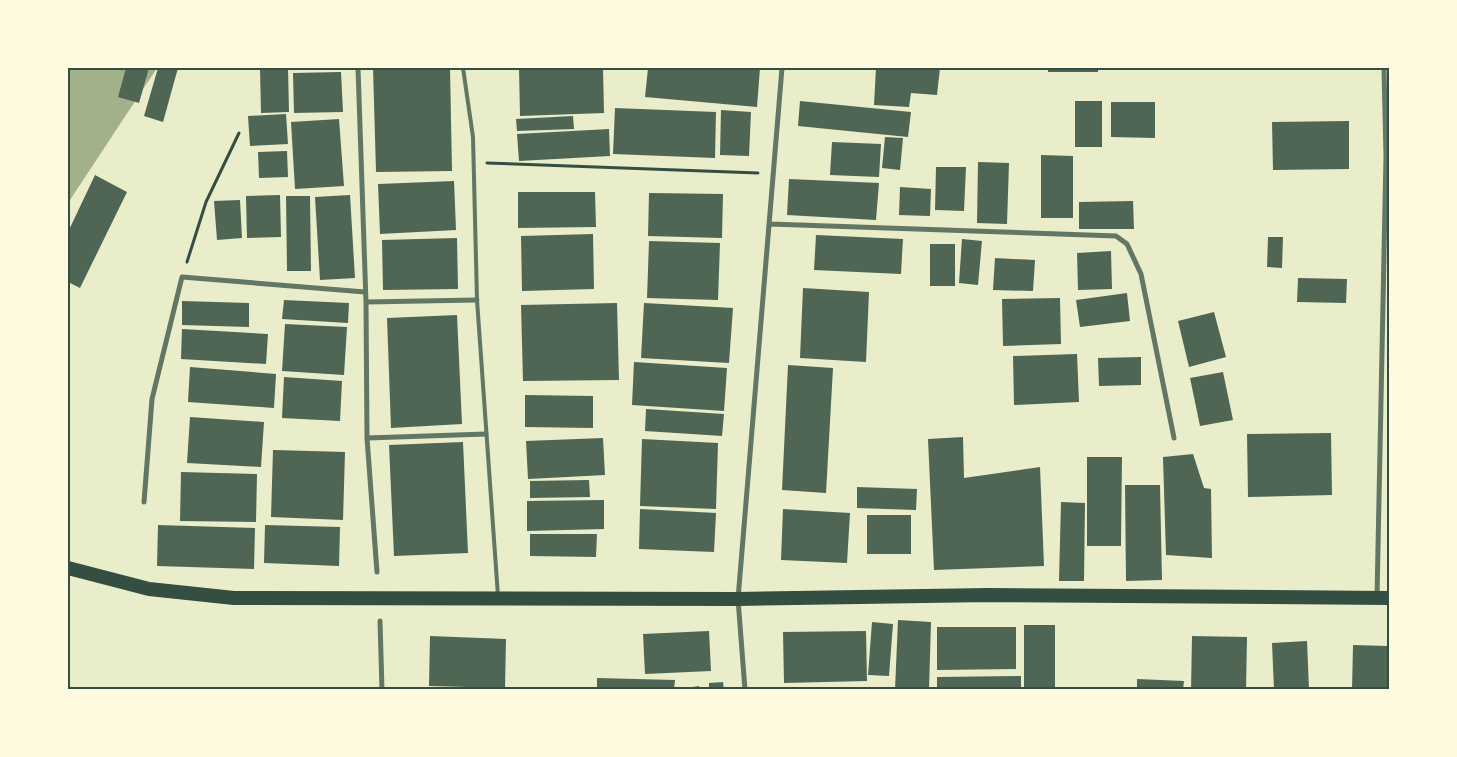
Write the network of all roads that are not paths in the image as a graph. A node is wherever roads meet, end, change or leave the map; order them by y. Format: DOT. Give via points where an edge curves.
graph roads {
  1 [pos="358,68"];
  2 [pos="463,68"];
  3 [pos="782,68"];
  4 [pos="1384,68"];
  5 [pos="1388,156"];
  6 [pos="770,224"];
  7 [pos="365,292"];
  8 [pos="477,300"];
  9 [pos="366,302"];
  10 [pos="486,434"];
  11 [pos="367,438"];
  12 [pos="1174,438"];
  13 [pos="144,502"];
  14 [pos="68,568"];
  15 [pos="377,572"];
  16 [pos="498,598"];
  17 [pos="1383,598"];
  18 [pos="738,599"];
  19 [pos="380,621"];
  20 [pos="382,690"];
  21 [pos="744,690"];
  1 -- 7 [label="street"];
  2 -- 8 [label="lane" via="473,137"];
  3 -- 6 [label="street"];
  4 -- 5 [label="street"];
  5 -- 17 [label="street"];
  6 -- 12 [label="street" via="1116,236 1127,244 1141,274"];
  6 -- 18 [label="street"];
  7 -- 9 [label="street"];
  7 -- 13 [label="street" via="182,277 152,399"];
  8 -- 9 [label="street"];
  8 -- 10 [label="lane"];
  9 -- 11 [label="street"];
  10 -- 11 [label="street"];
  10 -- 16 [label="lane"];
  11 -- 15 [label="street"];
  14 -- 16 [label="highway" via="149,589 234,598"];
  16 -- 18 [label="highway"];
  17 -- 18 [label="highway" via="989,595"];
  18 -- 21 [label="street"];
  19 -- 20 [label="street"];
}
